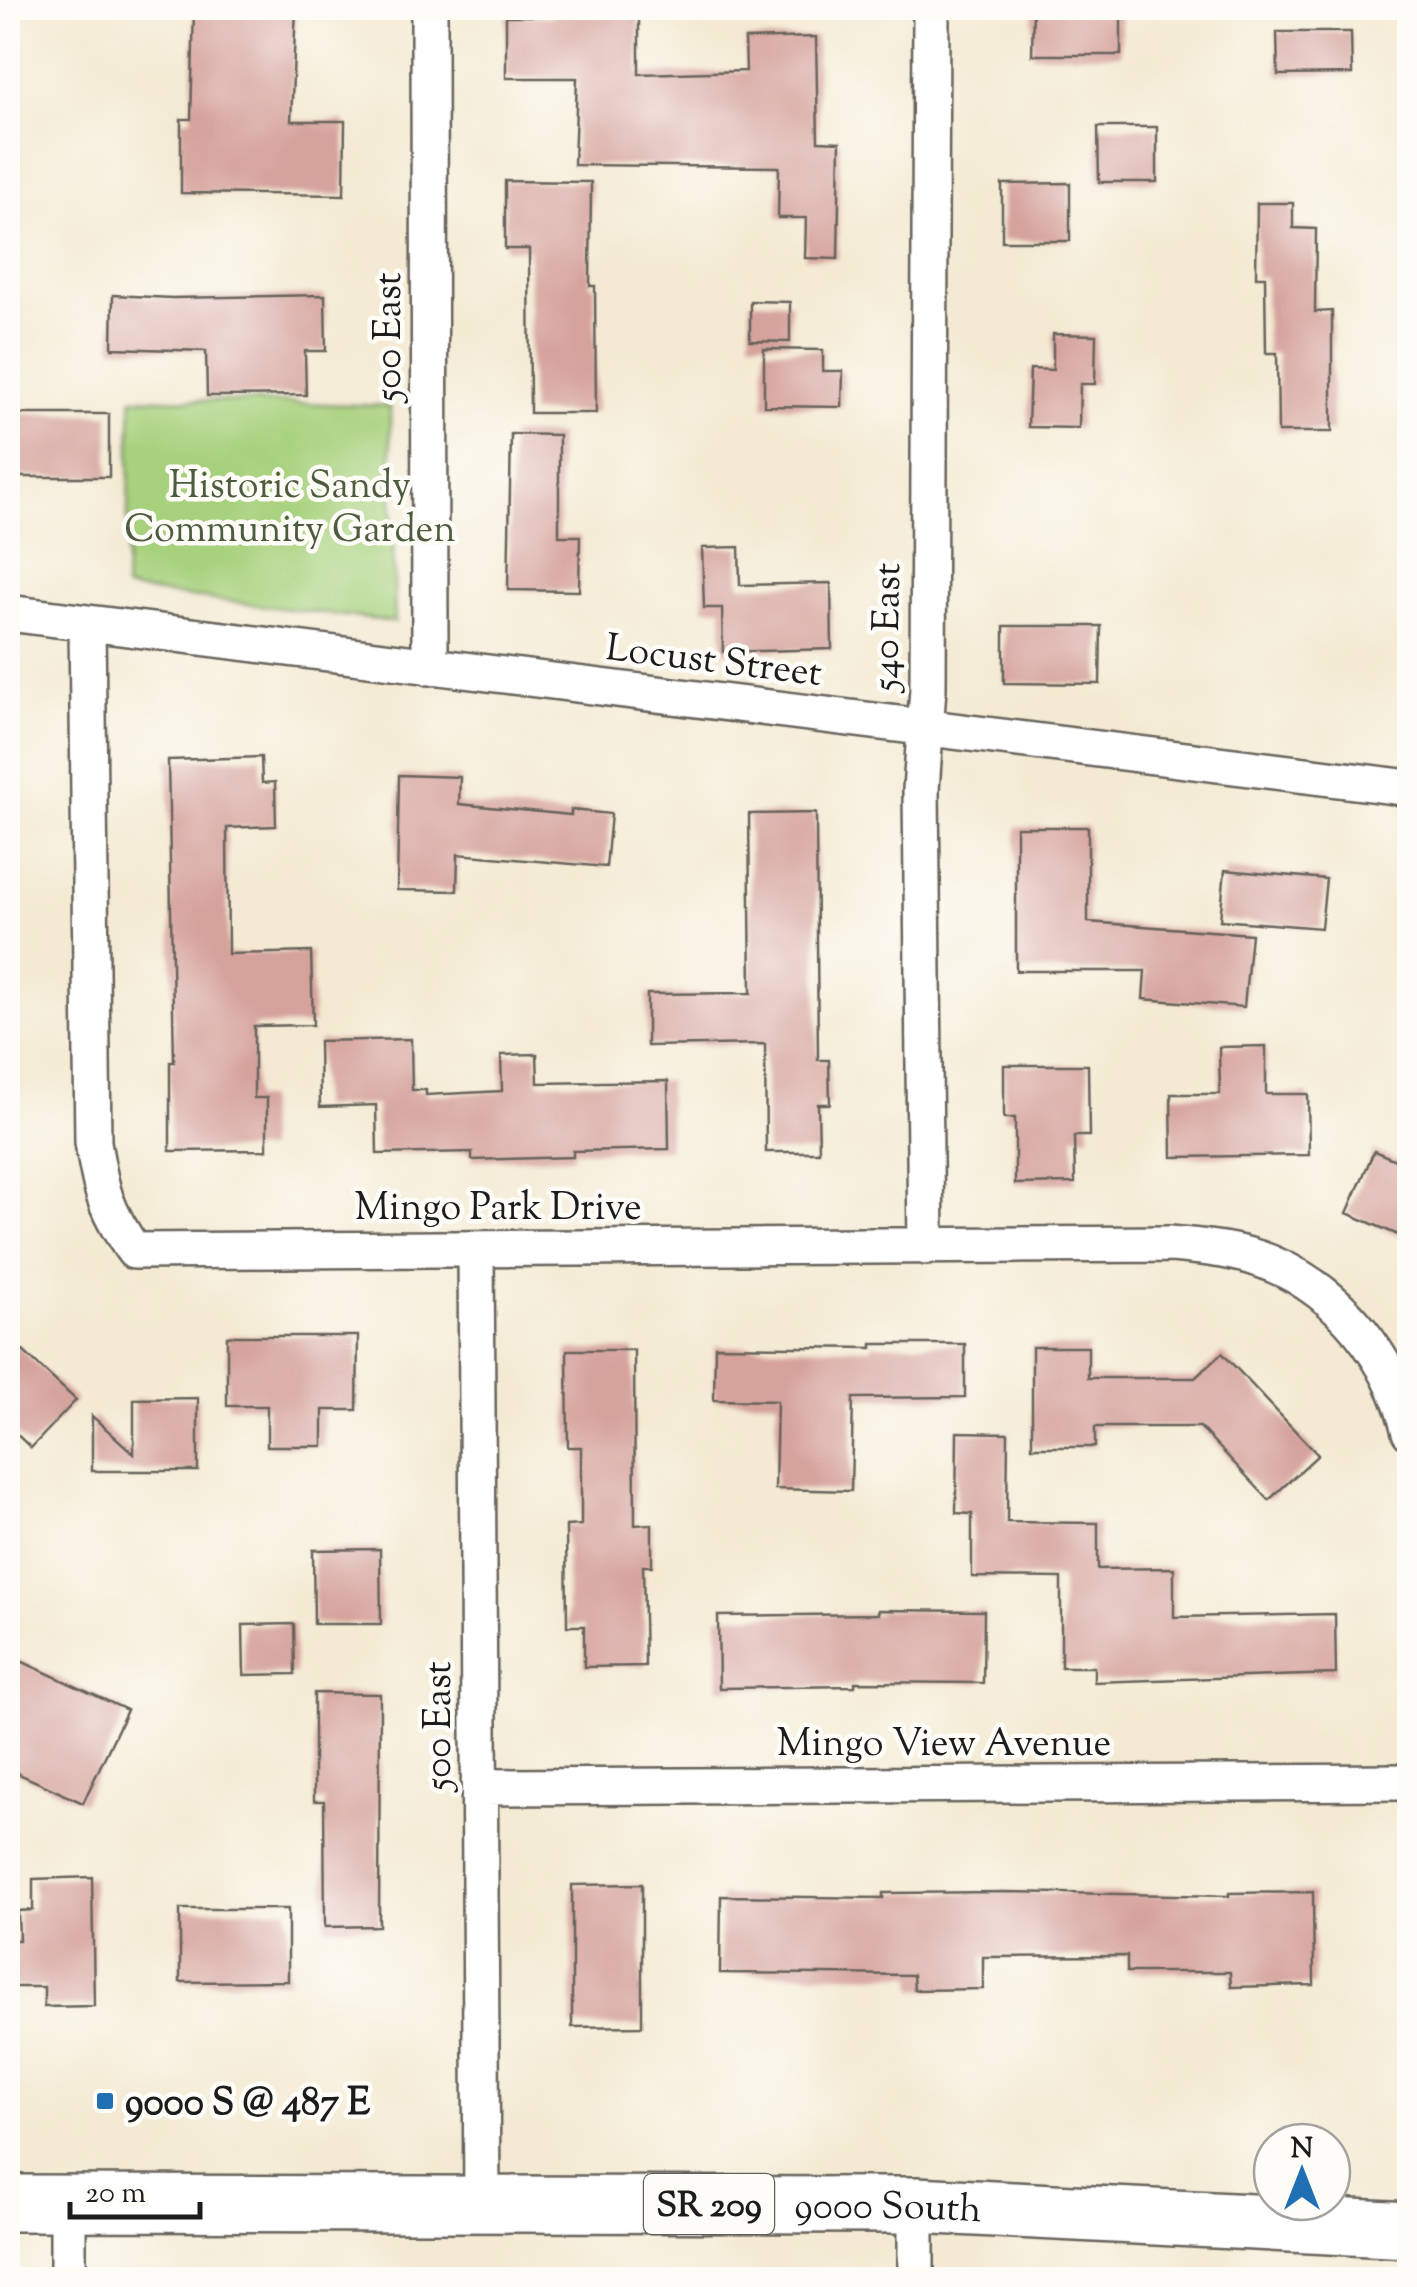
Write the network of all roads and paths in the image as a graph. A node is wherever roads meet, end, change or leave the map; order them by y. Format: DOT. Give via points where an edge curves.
graph roads {
  1 [pos="429,8"];
  2 [pos="930,8"];
  3 [pos="8,613"];
  4 [pos="87,624"];
  5 [pos="430,667"];
  6 [pos="926,728"];
  7 [pos="1410,788"];
  8 [pos="926,1246"];
  9 [pos="476,1249"];
  10 [pos="1410,1432"];
  11 [pos="1410,1782"];
  12 [pos="480,1788"];
  13 [pos="8,2203"];
  14 [pos="68,2203"];
  15 [pos="482,2203"];
  16 [pos="916,2205"];
  17 [pos="1410,2230"];
  18 [pos="68,2280"];
  19 [pos="916,2280"];
  1 -- 5 [label="street, 500 East"];
  2 -- 6 [label="street, 540 East"];
  3 -- 4 [label="street, Locust Street"];
  4 -- 5 [label="street, Locust Street"];
  4 -- 9 [label="street, Mingo Park Drive" via="91,1108 110,1218 134,1251"];
  5 -- 6 [label="street, Locust Street"];
  6 -- 7 [label="street, Locust Street"];
  6 -- 8 [label="street, 540 East"];
  8 -- 9 [label="street, Mingo Park Drive"];
  8 -- 10 [label="street, Mingo Park Drive" via="1170,1244 1270,1263 1316,1289 1355,1324 1384,1366"];
  9 -- 12 [label="street, 500 East"];
  11 -- 12 [label="street, Mingo View Avenue"];
  12 -- 15 [label="street, 500 East"];
  13 -- 14 [label="main road, 9000 South / SR 209"];
  14 -- 15 [label="main road, 9000 South / SR 209"];
  14 -- 18 [label="street"];
  15 -- 16 [label="main road, 9000 South / SR 209"];
  16 -- 17 [label="main road, 9000 South / SR 209"];
  16 -- 19 [label="street"];
}
